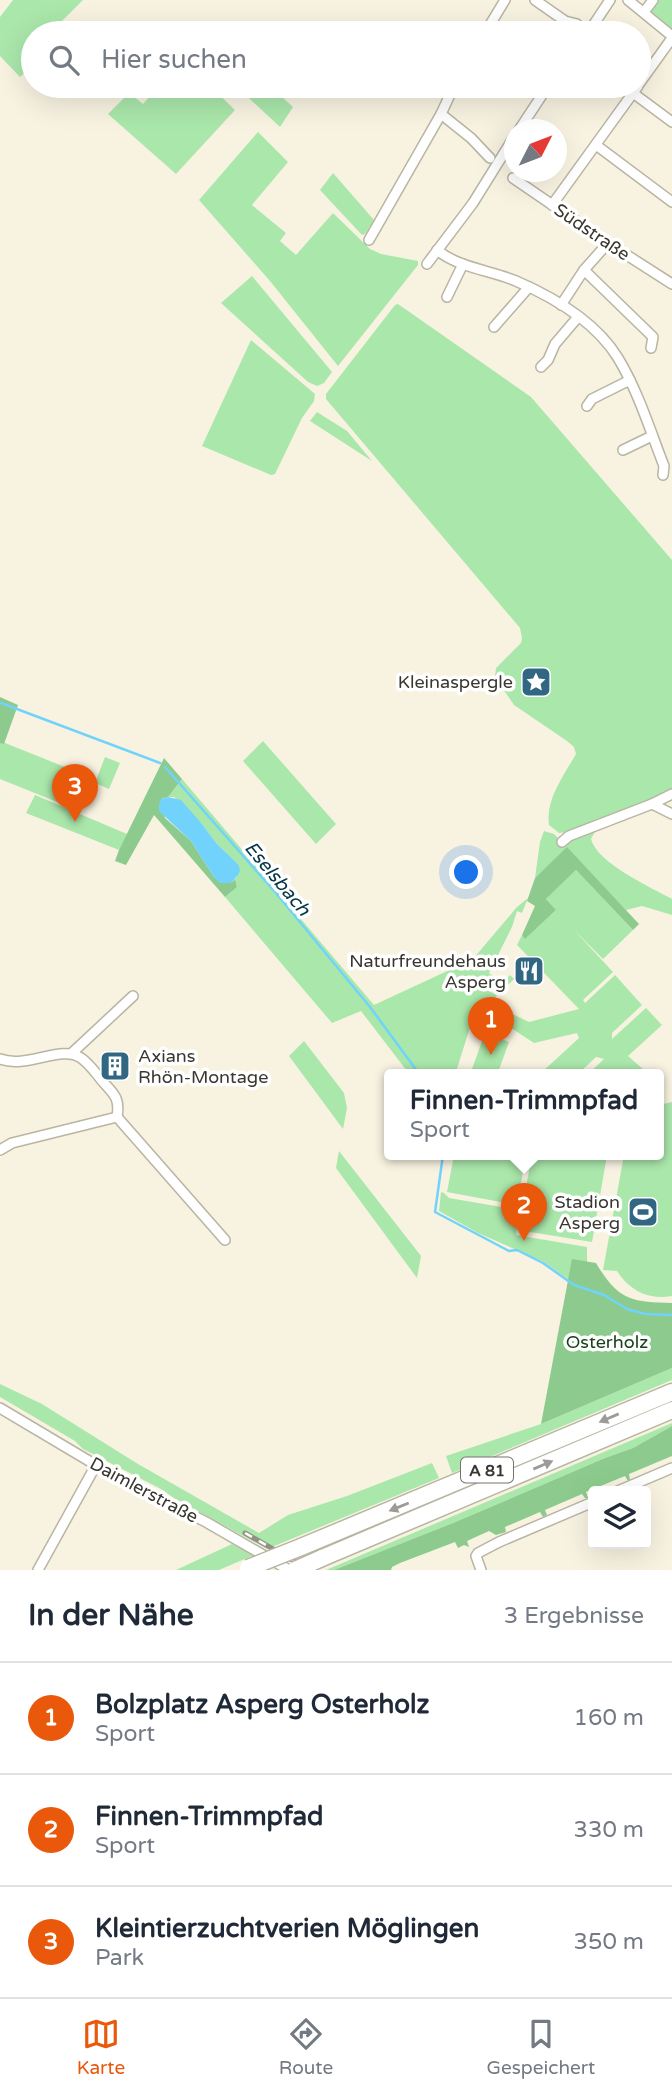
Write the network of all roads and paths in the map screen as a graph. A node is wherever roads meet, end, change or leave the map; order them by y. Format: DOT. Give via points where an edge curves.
graph roads {
  1 [pos="505,0"];
  2 [pos="535,0"];
  3 [pos="610,0"];
  4 [pos="628,0"];
  5 [pos="653,0"];
  6 [pos="643,12"];
  7 [pos="492,21"];
  8 [pos="565,21"];
  9 [pos="596,21"];
  10 [pos="672,37"];
  11 [pos="651,67"];
  12 [pos="448,98"];
  13 [pos="540,98"];
  14 [pos="629,98"];
  15 [pos="647,98"];
  16 [pos="441,114"];
  17 [pos="526,119"];
  18 [pos="672,122"];
  19 [pos="596,145"];
  20 [pos="504,153"];
  21 [pos="490,158"];
  22 [pos="519,182"];
  23 [pos="672,202"];
  24 [pos="552,205"];
  25 [pos="369,240"];
  26 [pos="607,243"];
  27 [pos="437,250"];
  28 [pos="427,264"];
  29 [pos="463,264"];
  30 [pos="584,270"];
  31 [pos="672,284"];
  32 [pos="529,287"];
  33 [pos="447,298"];
  34 [pos="561,305"];
  35 [pos="578,317"];
  36 [pos="494,327"];
  37 [pos="651,348"];
  38 [pos="541,367"];
  39 [pos="630,380"];
  40 [pos="587,406"];
  41 [pos="652,436"];
  42 [pos="623,450"];
  43 [pos="663,475"];
  44 [pos="672,794"];
  45 [pos="652,804"];
  46 [pos="672,814"];
  47 [pos="562,842"];
  48 [pos="133,996"];
  49 [pos="72,1053"];
  50 [pos="0,1059"];
  51 [pos="117,1116"];
  52 [pos="0,1150"];
  53 [pos="225,1241"];
  54 [pos="672,1392"];
  55 [pos="0,1408"];
  56 [pos="672,1410"];
  57 [pos="96,1465"];
  58 [pos="672,1468"];
  59 [pos="630,1486"];
  60 [pos="588,1504"];
  61 [pos="246,1569"];
  62 [pos="38,1570"];
  63 [pos="289,1570"];
  64 [pos="295,1570"];
  65 [pos="481,1570"];
  1 -- 7 [label="street"];
  2 -- 8 [label="street"];
  3 -- 9 [label="street"];
  4 -- 6 [label="street"];
  5 -- 6 [label="street"];
  6 -- 10 [label="street"];
  10 -- 11 [label="street"];
  12 -- 16 [label="street"];
  13 -- 17 [label="street"];
  14 -- 19 [label="street"];
  15 -- 18 [label="street"];
  16 -- 21 [label="street"];
  16 -- 25 [label="street"];
  19 -- 23 [label="street"];
  19 -- 24 [label="street"];
  20 -- 27 [label="street" via="473,204"];
  22 -- 24 [label="street, Südstraße"];
  24 -- 26 [label="street, Südstraße"];
  26 -- 30 [label="street"];
  26 -- 31 [label="street, Südstraße"];
  27 -- 28 [label="street"];
  27 -- 29 [label="street"];
  29 -- 32 [label="street"];
  29 -- 33 [label="street"];
  30 -- 34 [label="street"];
  30 -- 37 [label="street" via="653,337"];
  32 -- 34 [label="street"];
  32 -- 36 [label="street"];
  34 -- 35 [label="street"];
  35 -- 38 [label="street"];
  35 -- 39 [label="street" via="604,340"];
  39 -- 40 [label="street"];
  39 -- 41 [label="street"];
  41 -- 42 [label="street"];
  41 -- 43 [label="street"];
  44 -- 45 [label="street"];
  45 -- 46 [label="street"];
  45 -- 47 [label="street"];
  48 -- 49 [label="street"];
  49 -- 50 [label="street" via="19,1063"];
  49 -- 51 [label="street" via="82,1058 116,1097"];
  51 -- 52 [label="street"];
  51 -- 53 [label="street"];
  54 -- 61 [label="highway, A 81, one-way, bridge"];
  55 -- 57 [label="street, Daimlerstraße"];
  64 -- 56 [label="highway, A 81, one-way, bridge"];
  57 -- 62 [label="street"];
  57 -- 63 [label="street, Daimlerstraße"];
  58 -- 59 [label="street"];
  60 -- 65 [label="street" via="478,1553"];
}
